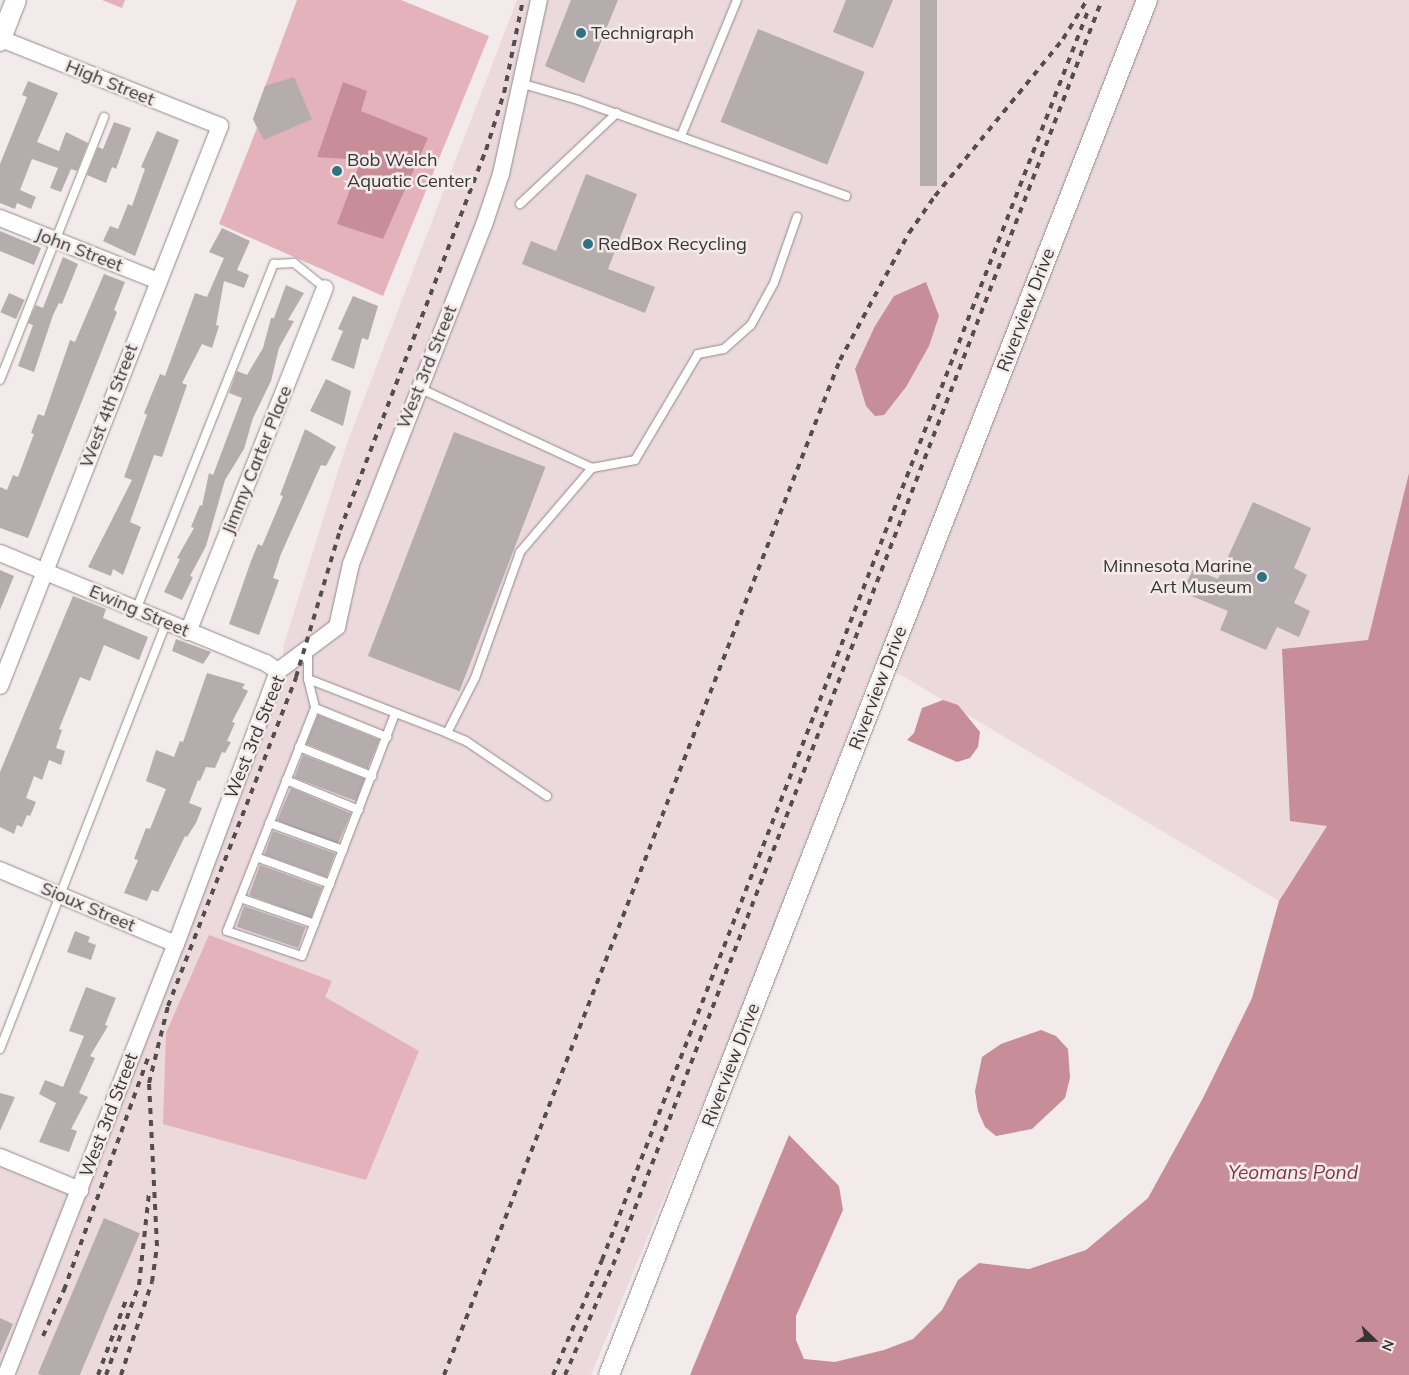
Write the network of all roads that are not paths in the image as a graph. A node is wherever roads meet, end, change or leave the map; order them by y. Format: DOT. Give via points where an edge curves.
graph roads {
  1 [pos="16,0"];
  2 [pos="539,0"];
  3 [pos="737,0"];
  4 [pos="1147,0"];
  5 [pos="0,40"];
  6 [pos="520,83"];
  7 [pos="616,113"];
  8 [pos="104,117"];
  9 [pos="220,126"];
  10 [pos="681,136"];
  11 [pos="846,196"];
  12 [pos="520,204"];
  13 [pos="798,217"];
  14 [pos="0,218"];
  15 [pos="55,240"];
  16 [pos="158,280"];
  17 [pos="325,288"];
  18 [pos="0,380"];
  19 [pos="419,388"];
  20 [pos="592,468"];
  21 [pos="0,553"];
  22 [pos="44,571"];
  23 [pos="136,610"];
  24 [pos="166,623"];
  25 [pos="188,632"];
  26 [pos="308,651"];
  27 [pos="278,671"];
  28 [pos="308,679"];
  29 [pos="0,686"];
  30 [pos="315,708"];
  31 [pos="395,714"];
  32 [pos="447,733"];
  33 [pos="387,737"];
  34 [pos="299,747"];
  35 [pos="372,776"];
  36 [pos="286,780"];
  37 [pos="547,796"];
  38 [pos="359,810"];
  39 [pos="269,823"];
  40 [pos="343,850"];
  41 [pos="256,857"];
  42 [pos="0,870"];
  43 [pos="330,884"];
  44 [pos="60,895"];
  45 [pos="240,898"];
  46 [pos="315,924"];
  47 [pos="176,944"];
  48 [pos="0,1049"];
  49 [pos="0,1157"];
  50 [pos="80,1190"];
  51 [pos="6,1375"];
  52 [pos="609,1375"];
  1 -- 5 [label="street"];
  2 -- 6 [label="street, West 3rd Street"];
  3 -- 10 [label="lane"];
  4 -- 52 [label="street, Riverview Drive"];
  5 -- 9 [label="street, High Street"];
  6 -- 7 [label="lane"];
  6 -- 19 [label="street, West 3rd Street" via="501,174"];
  7 -- 10 [label="lane"];
  7 -- 12 [label="lane"];
  8 -- 15 [label="lane"];
  9 -- 16 [label="street, West 4th Street"];
  10 -- 11 [label="lane"];
  13 -- 20 [label="lane" via="774,283 751,325 724,349 698,354 635,460"];
  14 -- 15 [label="street, John Street"];
  15 -- 16 [label="street, John Street"];
  15 -- 18 [label="lane"];
  16 -- 22 [label="street, West 4th Street"];
  17 -- 23 [label="lane" via="294,263 274,264"];
  17 -- 25 [label="street, Jimmy Carter Place"];
  19 -- 20 [label="lane"];
  19 -- 26 [label="street, West 3rd Street" via="352,564 338,627"];
  20 -- 32 [label="lane" via="520,552 475,678"];
  21 -- 22 [label="street, Ewing Street"];
  22 -- 23 [label="street, Ewing Street"];
  22 -- 29 [label="street, West 4th Street"];
  23 -- 24 [label="street, Ewing Street"];
  24 -- 25 [label="street, Ewing Street"];
  24 -- 44 [label="lane"];
  25 -- 27 [label="street, Ewing Street" via="266,663"];
  26 -- 27 [label="street, West 3rd Street"];
  26 -- 28 [label="lane"];
  27 -- 47 [label="street, West 3rd Street"];
  28 -- 30 [label="lane"];
  28 -- 31 [label="lane"];
  30 -- 33 [label="lane"];
  30 -- 34 [label="lane"];
  31 -- 32 [label="lane"];
  31 -- 33 [label="lane"];
  32 -- 37 [label="lane" via="466,741"];
  33 -- 35 [label="lane"];
  34 -- 35 [label="lane"];
  34 -- 36 [label="lane"];
  35 -- 38 [label="lane"];
  36 -- 38 [label="lane"];
  36 -- 39 [label="lane"];
  38 -- 40 [label="lane"];
  39 -- 40 [label="lane"];
  39 -- 41 [label="lane"];
  40 -- 43 [label="lane"];
  41 -- 43 [label="lane"];
  41 -- 45 [label="lane"];
  42 -- 44 [label="street, Sioux Street"];
  43 -- 46 [label="lane"];
  44 -- 47 [label="street, Sioux Street"];
  44 -- 48 [label="lane"];
  45 -- 46 [label="lane"];
  45 -- 46 [label="lane" via="227,931 302,956"];
  47 -- 50 [label="street, West 3rd Street"];
  49 -- 50 [label="street"];
  50 -- 51 [label="street, West 3rd Street"];
}
